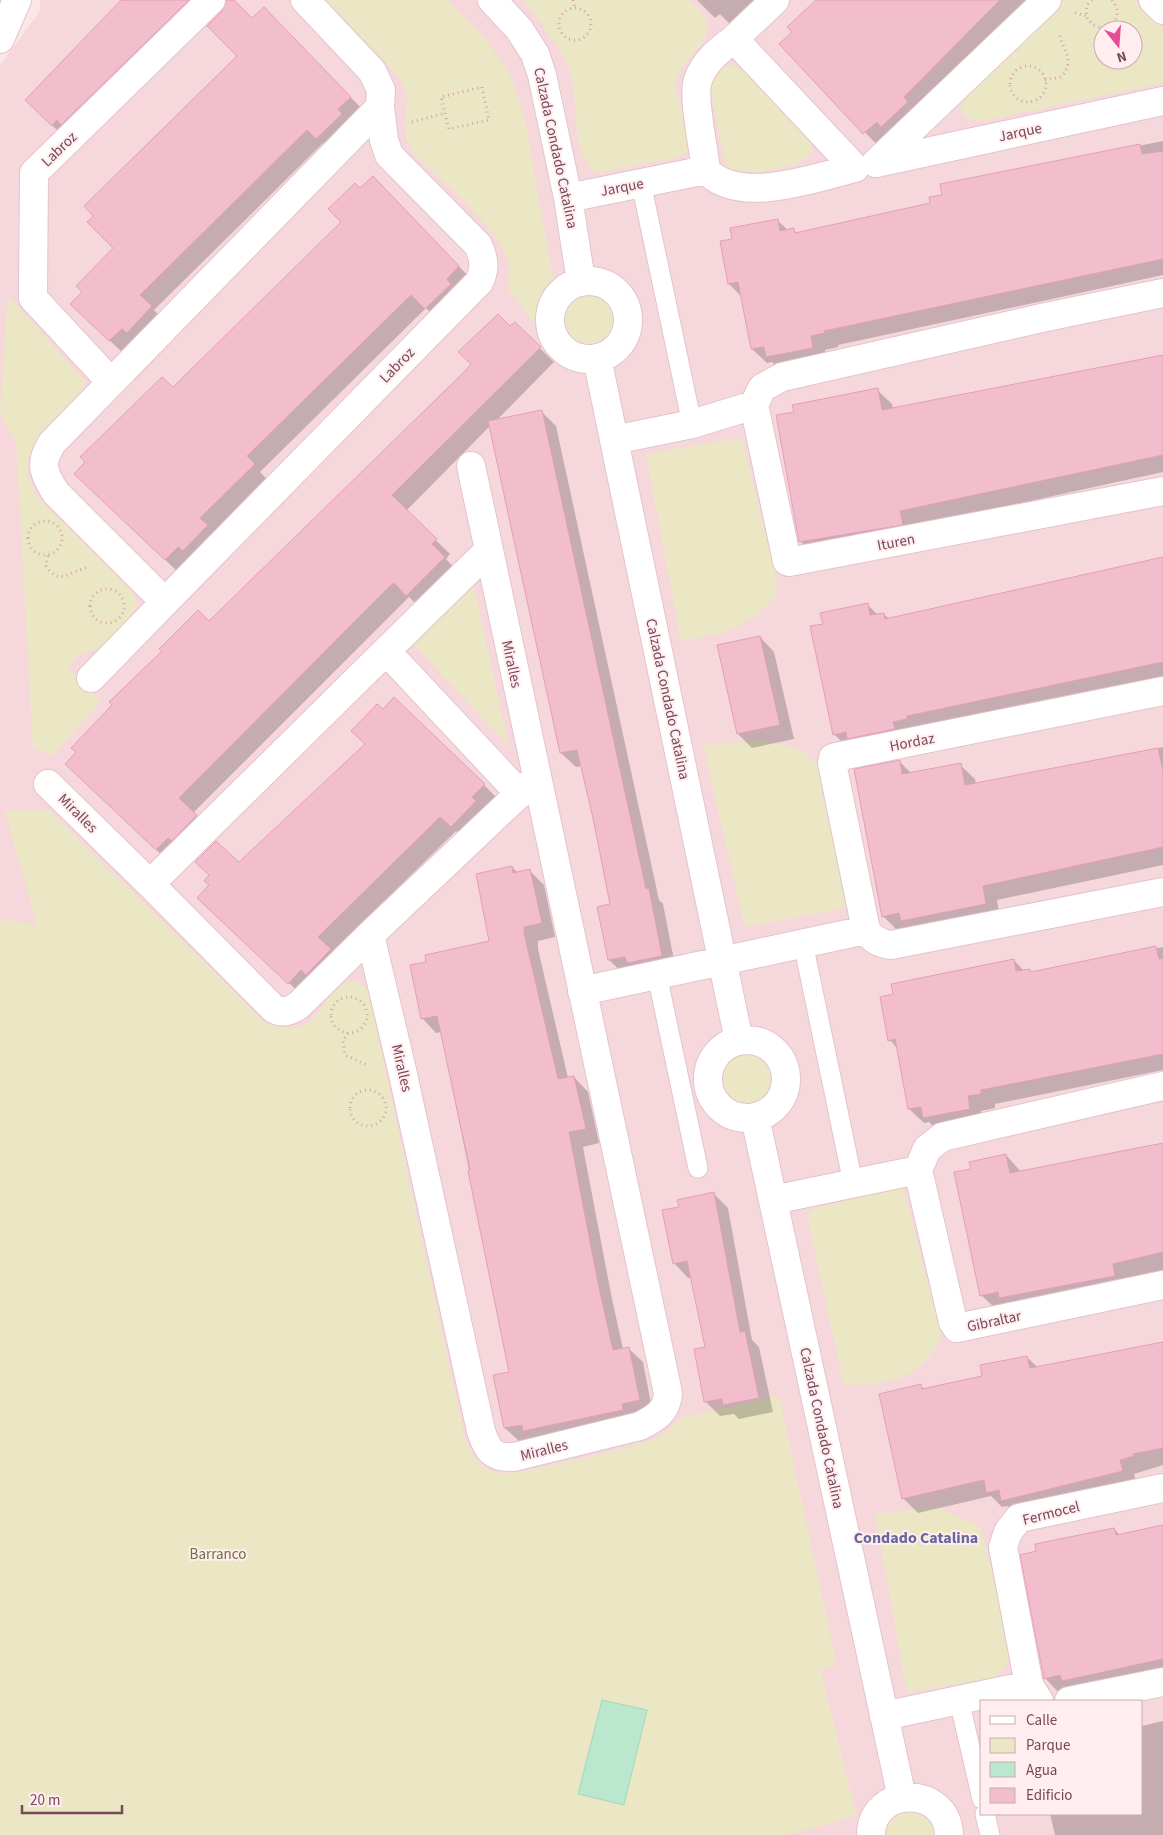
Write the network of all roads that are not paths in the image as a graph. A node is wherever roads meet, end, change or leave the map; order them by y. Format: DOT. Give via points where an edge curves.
graph roads {
  1 [pos="17,0"];
  2 [pos="211,0"];
  3 [pos="305,0"];
  4 [pos="492,0"];
  5 [pos="775,0"];
  6 [pos="1047,0"];
  7 [pos="1154,0"];
  8 [pos="1163,10"];
  9 [pos="0,39"];
  10 [pos="734,40"];
  11 [pos="1163,101"];
  12 [pos="380,107"];
  13 [pos="866,166"];
  14 [pos="706,170"];
  15 [pos="641,183"];
  16 [pos="568,198"];
  17 [pos="581,281"];
  18 [pos="1163,293"];
  19 [pos="597,358"];
  20 [pos="111,382"];
  21 [pos="754,405"];
  22 [pos="692,424"];
  23 [pos="614,440"];
  24 [pos="472,466"];
  25 [pos="1163,490"];
  26 [pos="488,550"];
  27 [pos="165,602"];
  28 [pos="386,651"];
  29 [pos="91,678"];
  30 [pos="1163,691"];
  31 [pos="48,784"];
  32 [pos="528,786"];
  33 [pos="150,884"];
  34 [pos="1163,892"];
  35 [pos="866,930"];
  36 [pos="370,935"];
  37 [pos="803,943"];
  38 [pos="722,960"];
  39 [pos="656,975"];
  40 [pos="582,990"];
  41 [pos="739,1041"];
  42 [pos="1163,1086"];
  43 [pos="755,1117"];
  44 [pos="698,1168"];
  45 [pos="918,1170"];
  46 [pos="852,1183"];
  47 [pos="773,1200"];
  48 [pos="1163,1285"];
  49 [pos="1163,1488"];
  50 [pos="1163,1682"];
  51 [pos="1034,1693"];
  52 [pos="960,1700"];
  53 [pos="1074,1700"];
  54 [pos="884,1716"];
  55 [pos="980,1790"];
  56 [pos="902,1798"];
  57 [pos="985,1815"];
  58 [pos="871,1835"];
  59 [pos="949,1835"];
  60 [pos="990,1835"];
  1 -- 9 [label="street"];
  2 -- 20 [label="street, Labroz" via="34,173 33,298"];
  3 -- 12 [label="street, Labroz" via="372,71 381,90"];
  4 -- 16 [label="street, Calzada Condado Catalina" via="519,29 535,54"];
  5 -- 10 [label="street"];
  6 -- 13 [label="street"];
  7 -- 8 [label="street"];
  10 -- 13 [label="street"];
  10 -- 14 [label="street" via="717,51 697,82"];
  11 -- 13 [label="street, Jarque"];
  12 -- 20 [label="street"];
  12 -- 27 [label="street, Labroz" via="386,150 478,245 484,273 479,282"];
  13 -- 14 [label="street, Jarque" via="764,188 728,185"];
  14 -- 15 [label="street, Jarque"];
  15 -- 16 [label="street, Jarque"];
  15 -- 22 [label="lane"];
  16 -- 17 [label="street, Calzada Condado Catalina"];
  17 -- 19 [label="street" via="560,293 550,315 551,328 562,348 585,358"];
  17 -- 19 [label="street" via="606,284 616,290 628,312 628,324 618,346"];
  18 -- 21 [label="street" via="1046,316 782,377 762,388"];
  19 -- 23 [label="street, Calzada Condado Catalina"];
  20 -- 27 [label="street" via="52,443 45,454 44,472 56,493"];
  21 -- 22 [label="street"];
  21 -- 25 [label="street, Ituren" via="789,562"];
  22 -- 23 [label="street"];
  23 -- 38 [label="street, Calzada Condado Catalina"];
  24 -- 26 [label="street, Miralles"];
  26 -- 28 [label="street"];
  26 -- 32 [label="street, Miralles"];
  27 -- 29 [label="street, Labroz"];
  28 -- 32 [label="street"];
  28 -- 33 [label="street"];
  30 -- 35 [label="street, Hordaz" via="833,758"];
  31 -- 33 [label="street, Miralles"];
  32 -- 36 [label="street, Miralles"];
  32 -- 40 [label="street, Miralles"];
  33 -- 36 [label="street, Miralles" via="280,1012 300,1005"];
  34 -- 35 [label="street" via="891,945 882,944"];
  35 -- 37 [label="street"];
  36 -- 40 [label="street, Miralles" via="481,1432 488,1448 502,1457 514,1457 640,1426 663,1411 668,1401"];
  37 -- 38 [label="street"];
  37 -- 46 [label="lane"];
  38 -- 39 [label="street"];
  38 -- 41 [label="street, Calzada Condado Catalina"];
  39 -- 40 [label="street"];
  39 -- 44 [label="lane"];
  41 -- 43 [label="street" via="721,1050 712,1060 708,1073 709,1087 713,1098 726,1111 743,1118"];
  41 -- 43 [label="street" via="759,1041 771,1048 786,1070 786,1082 777,1104"];
  42 -- 45 [label="street" via="942,1137 927,1149"];
  43 -- 47 [label="street, Calzada Condado Catalina"];
  45 -- 46 [label="street"];
  45 -- 48 [label="street, Gibraltar" via="957,1328"];
  46 -- 47 [label="street"];
  47 -- 54 [label="street, Calzada Condado Catalina"];
  49 -- 51 [label="street, Fermocel" via="1019,1518 1008,1532 1003,1547"];
  50 -- 53 [label="street"];
  51 -- 52 [label="street, Fermocel"];
  52 -- 54 [label="street, Fermocel"];
  52 -- 55 [label="lane"];
  54 -- 56 [label="street, Calzada Condado Catalina"];
  56 -- 58 [label="street" via="884,1807 875,1818"];
  56 -- 59 [label="street" via="922,1799 934,1805 944,1814"];
  57 -- 60 [label="lane"];
}
